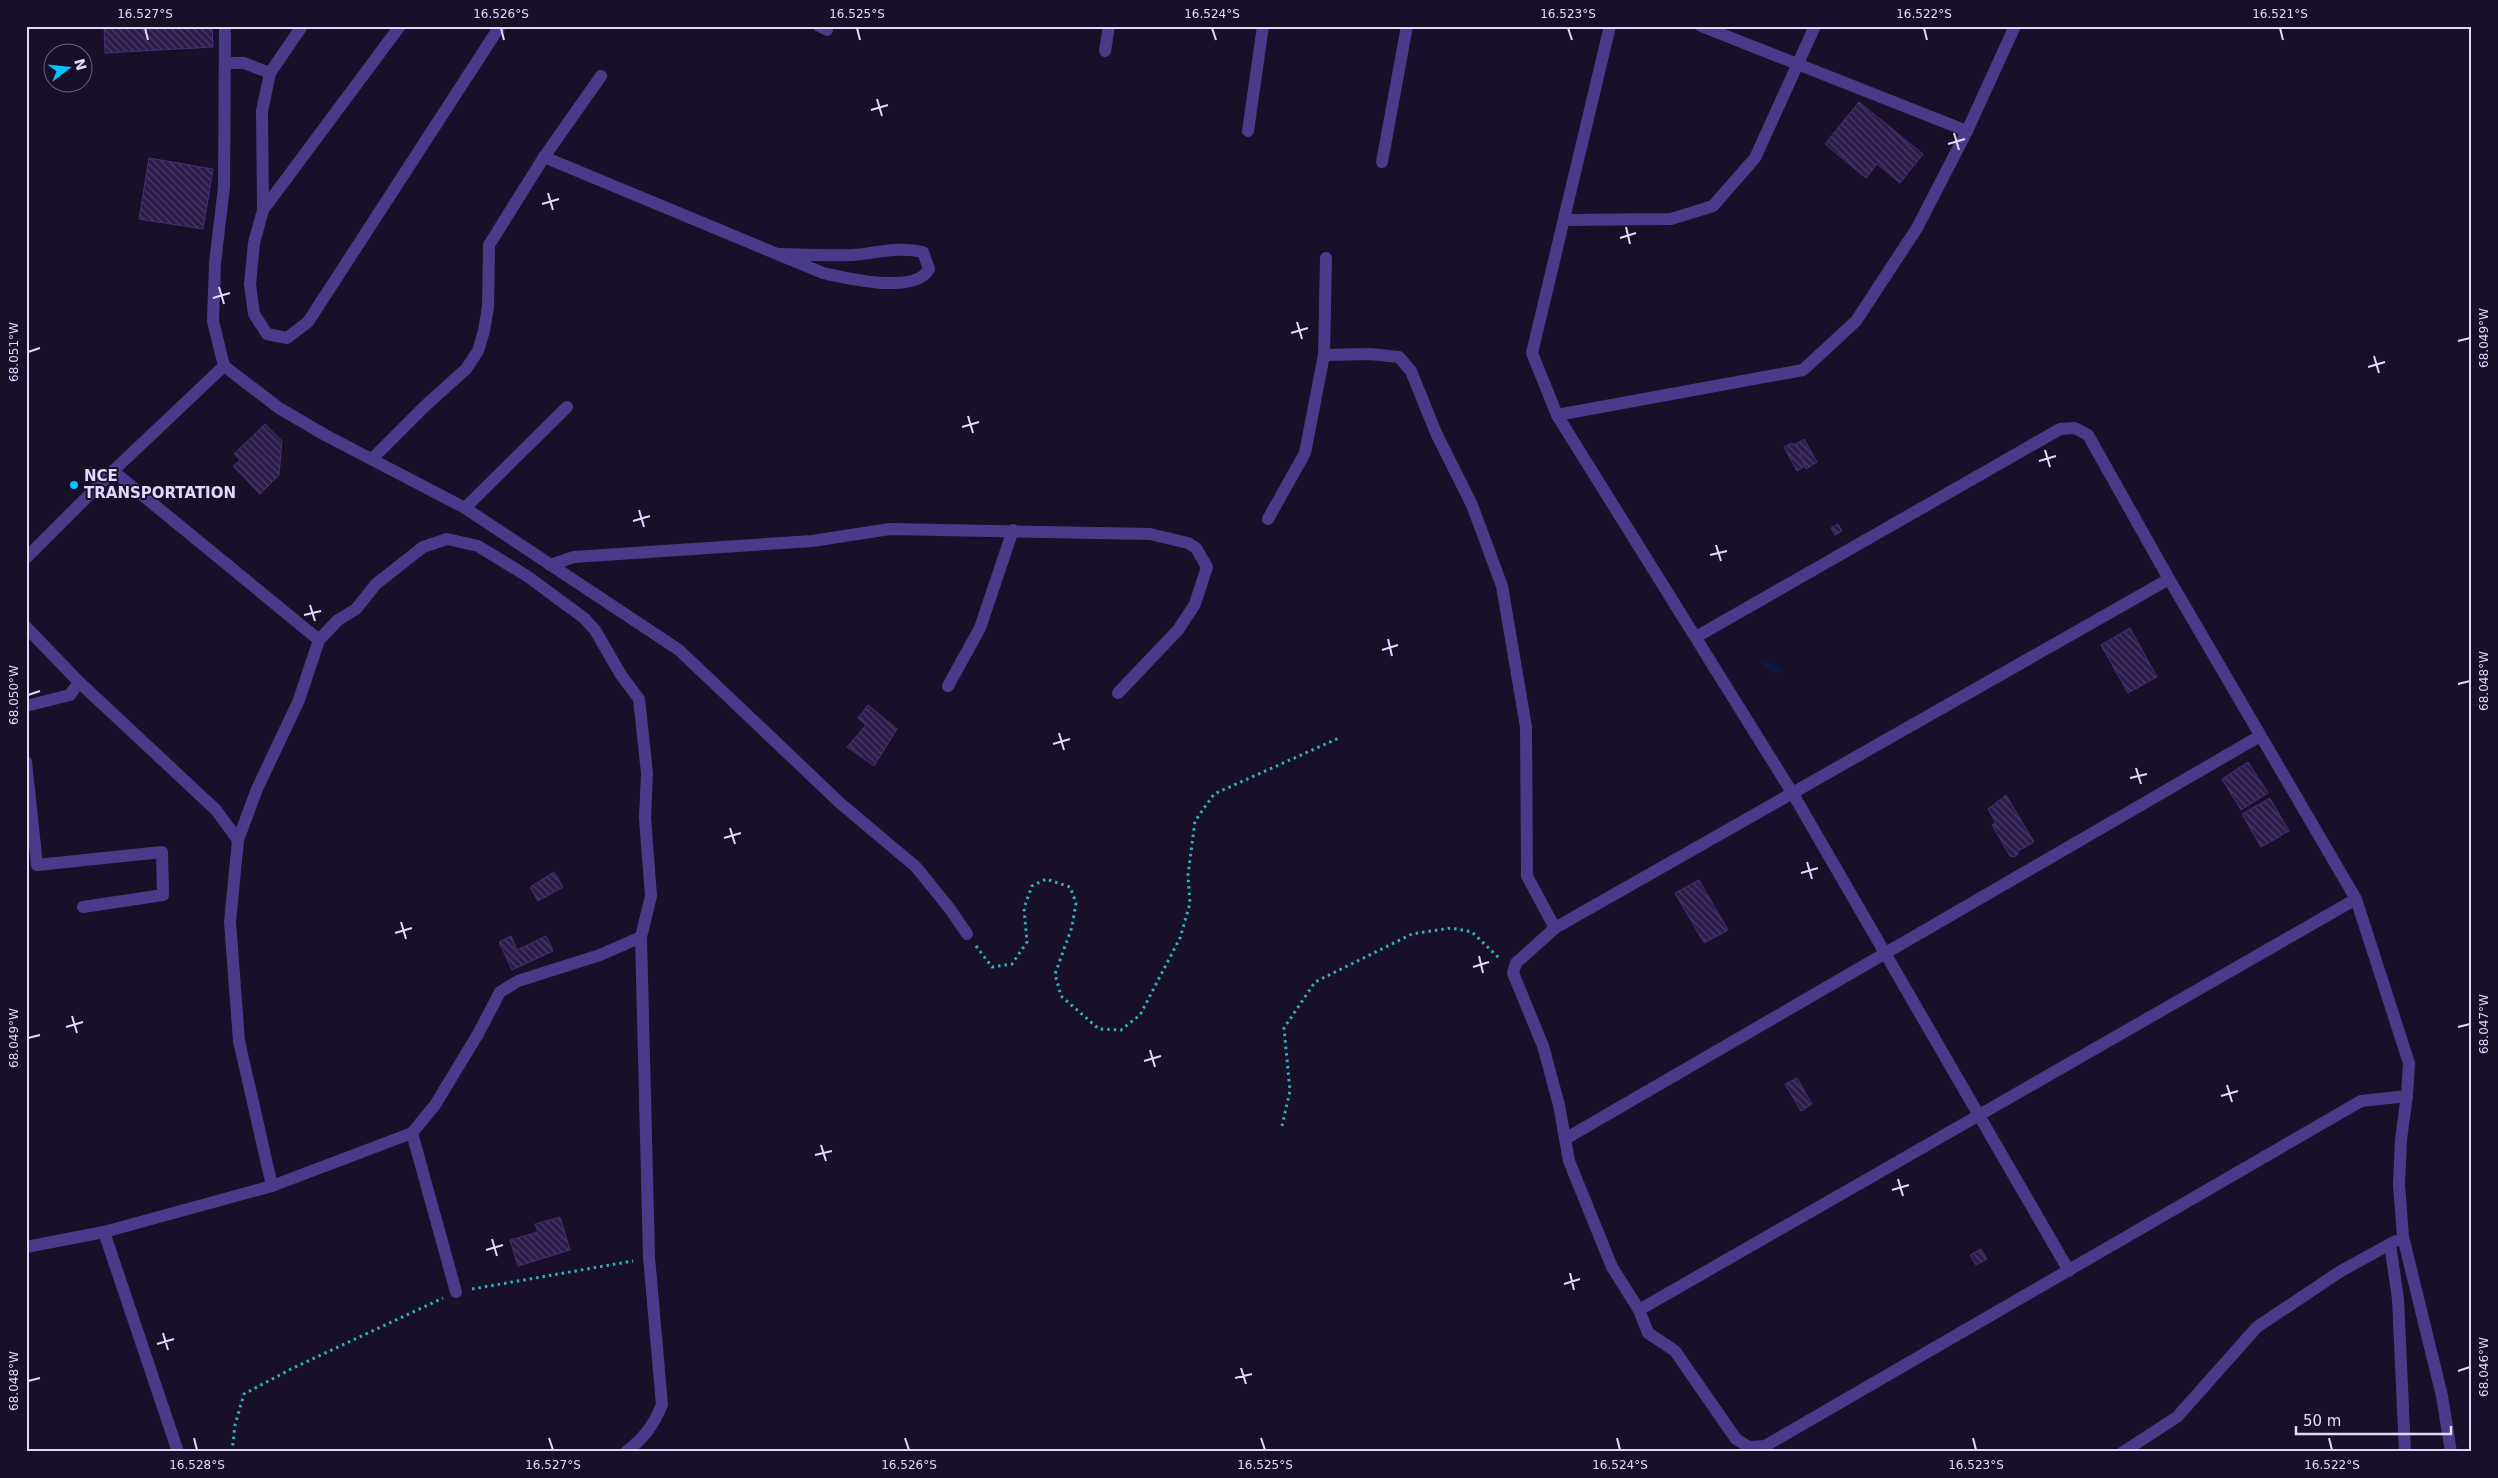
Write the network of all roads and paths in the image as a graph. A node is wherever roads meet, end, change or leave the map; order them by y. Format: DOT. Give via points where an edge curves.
graph roads {
  1 [pos="224,26"];
  2 [pos="302,26"];
  3 [pos="400,26"];
  4 [pos="500,26"];
  5 [pos="1109,26"];
  6 [pos="1263,26"];
  7 [pos="1407,26"];
  8 [pos="1610,26"];
  9 [pos="1701,26"];
  10 [pos="1815,26"];
  11 [pos="2015,26"];
  12 [pos="1105,51"];
  13 [pos="225,63"];
  14 [pos="1798,64"];
  15 [pos="270,73"];
  16 [pos="601,76"];
  17 [pos="1248,131"];
  18 [pos="1967,131"];
  19 [pos="544,157"];
  20 [pos="1382,162"];
  21 [pos="263,210"];
  22 [pos="1564,220"];
  23 [pos="779,254"];
  24 [pos="1326,258"];
  25 [pos="1324,355"];
  26 [pos="224,366"];
  27 [pos="567,407"];
  28 [pos="1557,415"];
  29 [pos="372,458"];
  30 [pos="113,471"];
  31 [pos="465,508"];
  32 [pos="1268,519"];
  33 [pos="1013,530"];
  34 [pos="26,558"];
  35 [pos="550,565"];
  36 [pos="2169,578"];
  37 [pos="26,627"];
  38 [pos="1696,637"];
  39 [pos="319,640"];
  40 [pos="79,682"];
  41 [pos="948,686"];
  42 [pos="1118,693"];
  43 [pos="26,706"];
  44 [pos="2260,736"];
  45 [pos="1339,738"];
  46 [pos="26,762"];
  47 [pos="1793,794"];
  48 [pos="238,840"];
  49 [pos="2356,899"];
  50 [pos="83,907"];
  51 [pos="1554,928"];
  52 [pos="967,934"];
  53 [pos="641,937"];
  54 [pos="1886,953"];
  55 [pos="1513,973"];
  56 [pos="2407,1096"];
  57 [pos="1979,1114"];
  58 [pos="1282,1126"];
  59 [pos="412,1133"];
  60 [pos="1565,1139"];
  61 [pos="272,1186"];
  62 [pos="104,1232"];
  63 [pos="2403,1237"];
  64 [pos="2390,1244"];
  65 [pos="26,1247"];
  66 [pos="649,1257"];
  67 [pos="2069,1271"];
  68 [pos="456,1292"];
  69 [pos="1639,1310"];
  70 [pos="178,1452"];
  71 [pos="232,1452"];
  72 [pos="626,1452"];
  73 [pos="2123,1452"];
  74 [pos="2405,1452"];
  75 [pos="2450,1452"];
  1 -- 13 [label="street"];
  2 -- 15 [label="street"];
  3 -- 21 [label="street"];
  4 -- 21 [label="street" via="308,322 287,338 267,334 254,314 250,284 254,243"];
  5 -- 12 [label="street"];
  6 -- 17 [label="street"];
  7 -- 20 [label="street"];
  8 -- 22 [label="street"];
  9 -- 14 [label="street"];
  10 -- 14 [label="street"];
  11 -- 18 [label="street"];
  13 -- 15 [label="street" via="244,63"];
  13 -- 26 [label="street" via="224,187 215,263 213,321"];
  14 -- 18 [label="street"];
  14 -- 22 [label="street" via="1755,158 1712,206 1671,219"];
  15 -- 21 [label="street" via="262,111"];
  16 -- 19 [label="street"];
  18 -- 28 [label="street" via="1917,228 1856,321 1803,370"];
  19 -- 23 [label="street"];
  19 -- 29 [label="street" via="489,244 488,308 478,351 466,369"];
  22 -- 28 [label="street" via="1532,353"];
  23 -- 23 [label="street" via="823,273 857,280 915,281 925,277 929,269 923,252 912,249 854,255"];
  24 -- 25 [label="street"];
  25 -- 32 [label="street" via="1305,453"];
  25 -- 51 [label="street" via="1399,357 1412,371 1436,433 1472,505 1502,586 1525,717 1527,876"];
  26 -- 29 [label="street" via="279,408"];
  26 -- 30 [label="street"];
  27 -- 31 [label="street"];
  28 -- 38 [label="street"];
  29 -- 31 [label="street"];
  30 -- 34 [label="street"];
  30 -- 39 [label="street"];
  31 -- 35 [label="street"];
  33 -- 35 [label="street" via="890,529 812,541 574,557"];
  33 -- 41 [label="street" via="980,628"];
  33 -- 42 [label="street" via="1150,534 1196,548 1207,567 1195,604 1178,630"];
  35 -- 52 [label="street" via="679,650 840,803 916,867"];
  36 -- 38 [label="street" via="2088,435 2075,428 2060,429"];
  36 -- 44 [label="street"];
  36 -- 47 [label="street"];
  37 -- 40 [label="street"];
  38 -- 47 [label="street"];
  39 -- 48 [label="street" via="299,700 257,788"];
  39 -- 53 [label="street" via="338,620 356,609 376,584 399,564 423,547 447,540 478,546 527,576 584,618 639,699 647,774 645,818 651,896"];
  40 -- 43 [label="street" via="70,695"];
  40 -- 48 [label="street" via="216,810"];
  44 -- 49 [label="street"];
  44 -- 54 [label="street"];
  45 -- 52 [label="path" via="1214,794 1195,821 1188,874 1190,904 1180,938 1140,1015 1121,1030 1099,1029 1061,996 1055,974 1072,927 1076,903 1070,887 1046,879 1032,886 1024,908 1026,942 1012,964 992,966"];
  46 -- 50 [label="street" via="37,866 162,852 163,896"];
  47 -- 51 [label="street"];
  47 -- 54 [label="street"];
  48 -- 61 [label="street" via="230,922 239,1041"];
  49 -- 56 [label="street" via="2410,1063"];
  49 -- 57 [label="street"];
  51 -- 55 [label="street" via="1516,963"];
  53 -- 59 [label="street" via="600,955 518,981 500,992 440,1097"];
  53 -- 66 [label="street"];
  54 -- 57 [label="street"];
  54 -- 60 [label="street"];
  55 -- 58 [label="path" via="1472,932 1451,928 1412,934 1315,982 1284,1028 1290,1091"];
  55 -- 60 [label="street" via="1543,1046"];
  56 -- 63 [label="street" via="2399,1185"];
  56 -- 67 [label="street" via="2361,1101"];
  57 -- 67 [label="street"];
  57 -- 69 [label="street"];
  59 -- 61 [label="street"];
  59 -- 68 [label="street"];
  60 -- 69 [label="street" via="1569,1161 1612,1267"];
  61 -- 62 [label="street"];
  62 -- 65 [label="street"];
  62 -- 70 [label="street"];
  63 -- 64 [label="street"];
  63 -- 75 [label="street" via="2442,1396"];
  64 -- 73 [label="street" via="2341,1271 2257,1326 2177,1417"];
  64 -- 74 [label="street" via="2398,1299"];
  66 -- 68 [label="path"];
  66 -- 72 [label="street" via="662,1405 644,1438"];
  67 -- 69 [label="street" via="1765,1446 1749,1447 1736,1440 1675,1351 1648,1333"];
  68 -- 71 [label="path" via="244,1394 235,1425"];
}
